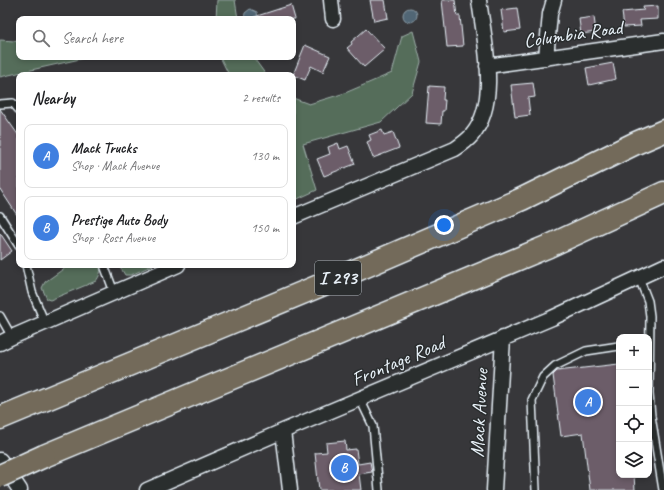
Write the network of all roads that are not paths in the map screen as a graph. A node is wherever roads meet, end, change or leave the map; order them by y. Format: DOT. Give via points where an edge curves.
graph roads {
  1 [pos="331,0"];
  2 [pos="479,0"];
  3 [pos="554,0"];
  4 [pos="333,19"];
  5 [pos="664,41"];
  6 [pos="546,58"];
  7 [pos="487,66"];
  8 [pos="0,104"];
  9 [pos="16,106"];
  10 [pos="664,123"];
  11 [pos="664,131"];
  12 [pos="636,143"];
  13 [pos="664,193"];
  14 [pos="0,216"];
  15 [pos="296,216"];
  16 [pos="16,241"];
  17 [pos="664,266"];
  18 [pos="27,268"];
  19 [pos="105,268"];
  20 [pos="171,268"];
  21 [pos="639,278"];
  22 [pos="114,292"];
  23 [pos="0,316"];
  24 [pos="45,323"];
  25 [pos="650,334"];
  26 [pos="12,336"];
  27 [pos="503,338"];
  28 [pos="0,344"];
  29 [pos="616,346"];
  30 [pos="649,370"];
  31 [pos="360,399"];
  32 [pos="4,417"];
  33 [pos="283,431"];
  34 [pos="0,460"];
  35 [pos="0,476"];
  36 [pos="20,490"];
  37 [pos="147,490"];
  38 [pos="290,490"];
  39 [pos="379,490"];
  40 [pos="494,490"];
  41 [pos="536,490"];
  42 [pos="663,490"];
  1 -- 4 [label="street"];
  2 -- 7 [label="street"];
  3 -- 6 [label="street" via="550,14"];
  5 -- 6 [label="street, Columbia Road"];
  6 -- 7 [label="street, Columbia Road"];
  7 -- 15 [label="street" via="488,92 483,116 474,133 465,142 455,149"];
  8 -- 9 [label="lane" via="13,103"];
  10 -- 12 [label="highway"];
  11 -- 12 [label="highway, I 293"];
  12 -- 32 [label="highway, I 293" via="514,202"];
  13 -- 35 [label="highway, I 293, bridge" via="549,246"];
  14 -- 16 [label="lane"];
  17 -- 21 [label="street, Frontage Road"];
  18 -- 24 [label="lane" via="32,292"];
  19 -- 22 [label="lane"];
  20 -- 22 [label="street"];
  21 -- 25 [label="lane" via="649,308"];
  21 -- 27 [label="street, Frontage Road"];
  22 -- 24 [label="street"];
  23 -- 26 [label="lane"];
  24 -- 26 [label="street"];
  26 -- 28 [label="street"];
  27 -- 31 [label="street, Frontage Road"];
  27 -- 40 [label="street, Mack Avenue"];
  29 -- 41 [label="lane" via="586,351 555,366 543,377 532,400"];
  30 -- 42 [label="lane" via="651,416"];
  31 -- 33 [label="street, Frontage Road"];
  31 -- 39 [label="lane" via="373,426"];
  33 -- 37 [label="street, Frontage Road"];
  33 -- 38 [label="street"];
  34 -- 36 [label="street"];
}
